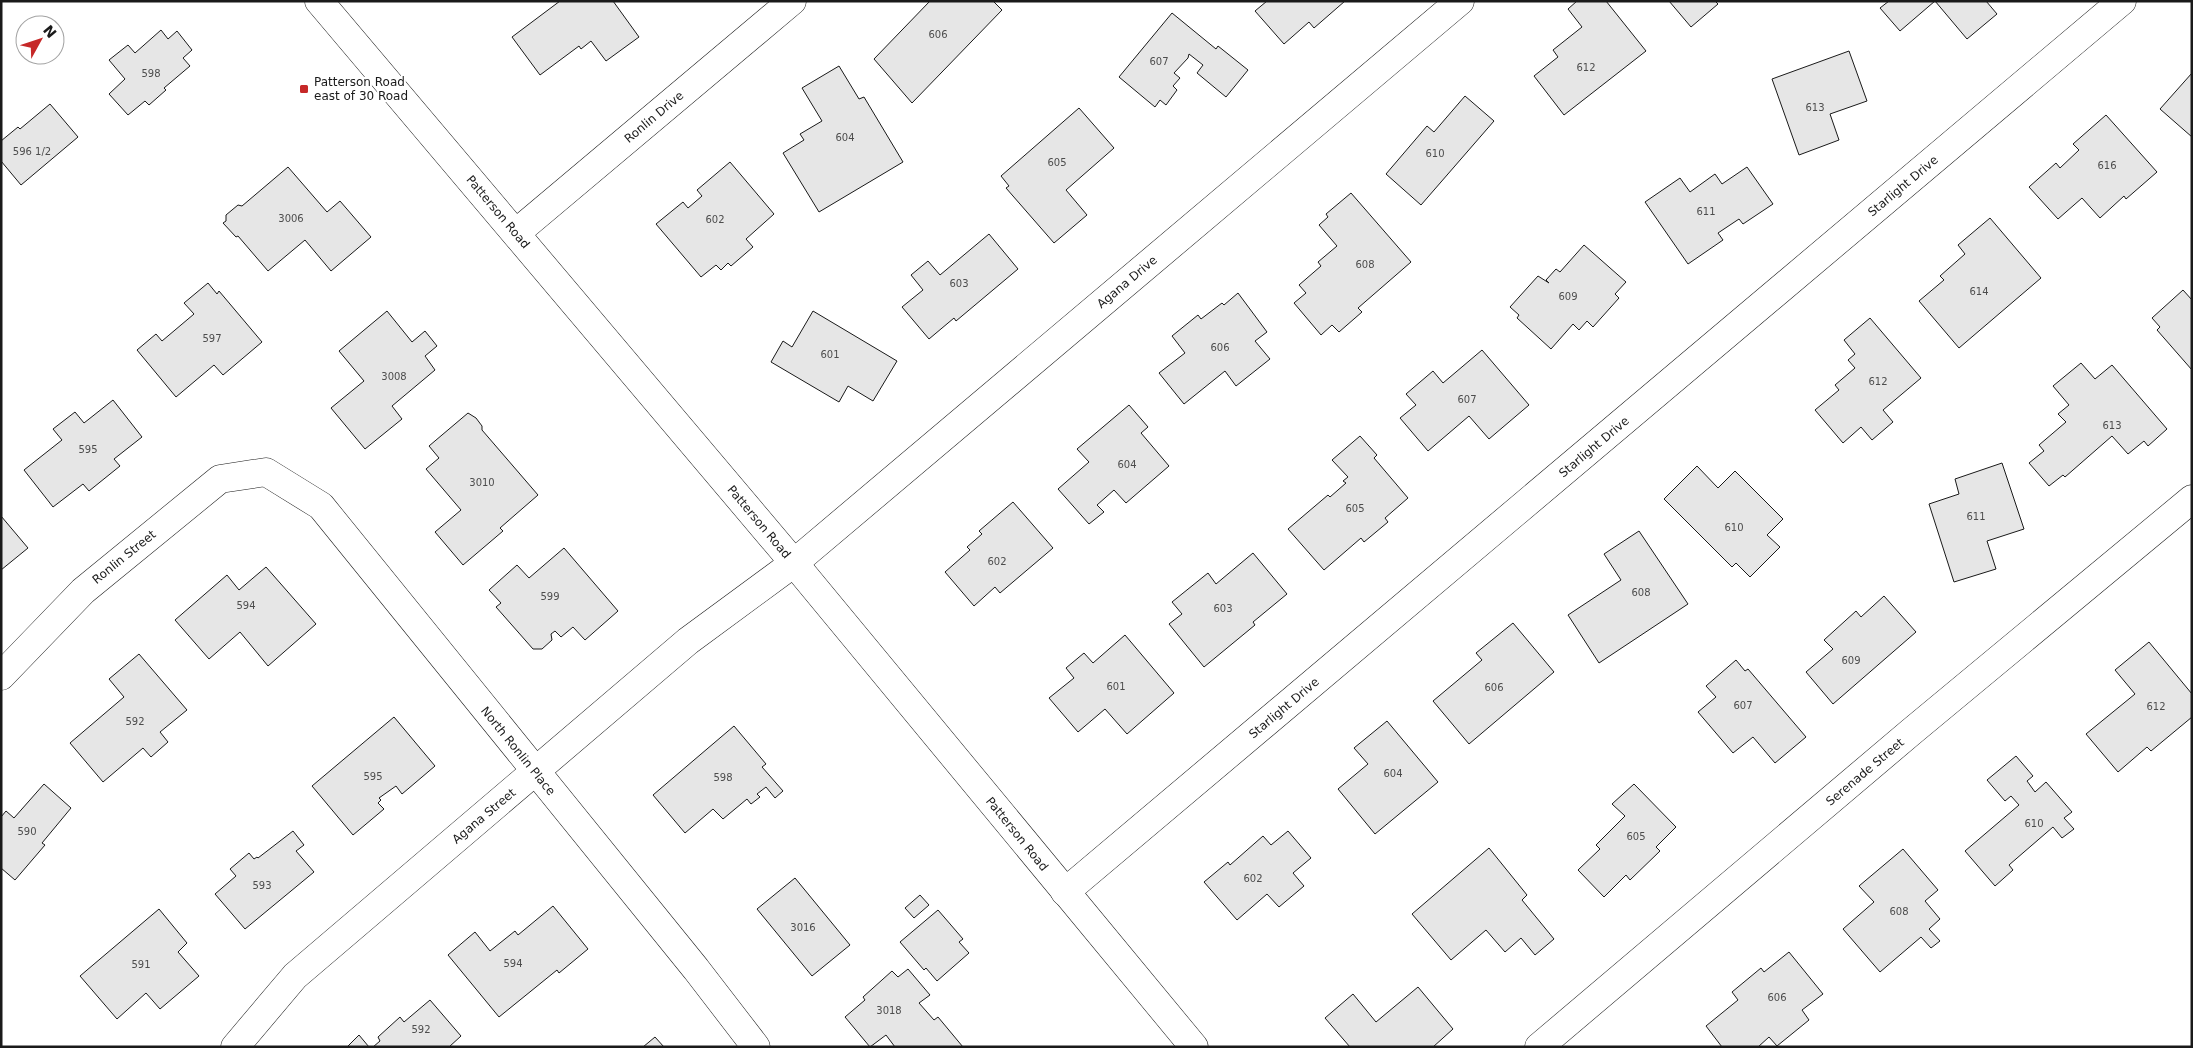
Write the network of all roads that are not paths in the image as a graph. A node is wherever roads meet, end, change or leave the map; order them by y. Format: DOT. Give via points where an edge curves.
graph roads {
  1 [pos="318,1"];
  2 [pos="792,1"];
  3 [pos="1460,1"];
  4 [pos="2122,1"];
  5 [pos="516,233"];
  6 [pos="266,472"];
  7 [pos="2192,499"];
  8 [pos="794,563"];
  9 [pos="1,676"];
  10 [pos="536,773"];
  11 [pos="1065,892"];
  12 [pos="236,1047"];
  13 [pos="756,1047"];
  14 [pos="1194,1047"];
  15 [pos="1539,1047"];
  1 -- 5 [label="street, Patterson Road"];
  2 -- 5 [label="street, Ronlin Drive"];
  3 -- 8 [label="street, Agana Drive"];
  4 -- 11 [label="street, Starlight Drive"];
  5 -- 8 [label="street, Patterson Road"];
  6 -- 9 [label="street, Ronlin Street" via="220,479 83,591"];
  6 -- 10 [label="street, North Ronlin Place" via="321,506"];
  7 -- 15 [label="street, Serenade Street"];
  8 -- 10 [label="street, Agana Street" via="688,641"];
  8 -- 11 [label="street, Patterson Road"];
  10 -- 12 [label="street, Agana Street" via="294,976"];
  10 -- 13 [label="street, North Ronlin Place"];
  11 -- 14 [label="street, Patterson Road"];
}
